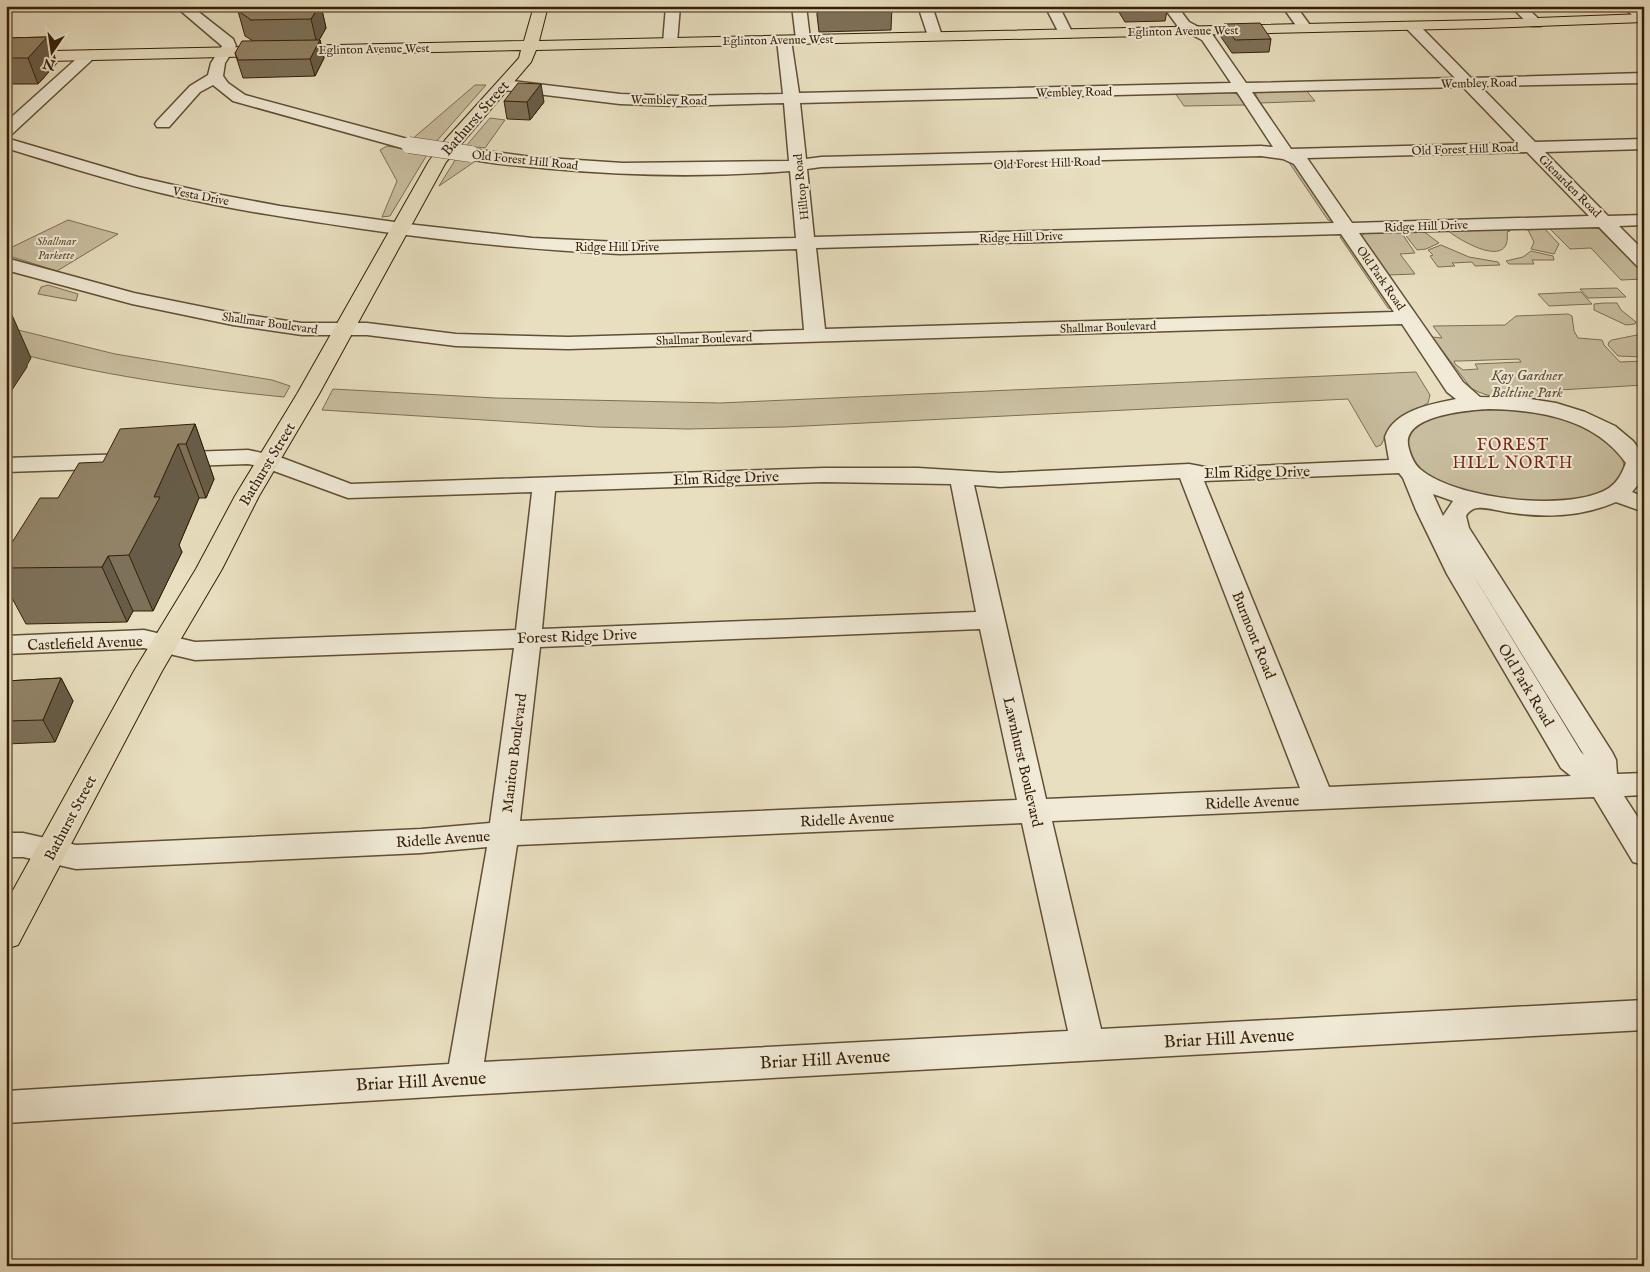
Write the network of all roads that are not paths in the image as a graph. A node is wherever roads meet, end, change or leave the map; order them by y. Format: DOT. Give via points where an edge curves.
graph roads {
  1 [pos="182,6"];
  2 [pos="541,6"];
  3 [pos="673,6"];
  4 [pos="799,6"];
  5 [pos="926,6"];
  6 [pos="1052,6"];
  7 [pos="1170,6"];
  8 [pos="1289,6"];
  9 [pos="1517,6"];
  10 [pos="1629,6"];
  11 [pos="1413,21"];
  12 [pos="1642,21"];
  13 [pos="1543,22"];
  14 [pos="1305,28"];
  15 [pos="1195,31"];
  16 [pos="1066,34"];
  17 [pos="935,36"];
  18 [pos="803,39"];
  19 [pos="784,40"];
  20 [pos="670,43"];
  21 [pos="530,46"];
  22 [pos="225,52"];
  23 [pos="89,55"];
  24 [pos="6,57"];
  25 [pos="215,77"];
  26 [pos="1644,78"];
  27 [pos="1468,83"];
  28 [pos="504,85"];
  29 [pos="1243,88"];
  30 [pos="792,99"];
  31 [pos="163,124"];
  32 [pos="6,131"];
  33 [pos="6,143"];
  34 [pos="1644,144"];
  35 [pos="1531,147"];
  36 [pos="1286,154"];
  37 [pos="799,166"];
  38 [pos="1644,220"];
  39 [pos="1604,221"];
  40 [pos="400,228"];
  41 [pos="1338,229"];
  42 [pos="806,243"];
  43 [pos="1644,262"];
  44 [pos="6,264"];
  45 [pos="1399,318"];
  46 [pos="343,330"];
  47 [pos="815,335"];
  48 [pos="1476,404"];
  49 [pos="1443,408"];
  50 [pos="1639,455"];
  51 [pos="269,462"];
  52 [pos="6,465"];
  53 [pos="1408,467"];
  54 [pos="1189,471"];
  55 [pos="961,478"];
  56 [pos="544,485"];
  57 [pos="1616,494"];
  58 [pos="1477,500"];
  59 [pos="1644,504"];
  60 [pos="1473,574"];
  61 [pos="991,620"];
  62 [pos="528,638"];
  63 [pos="164,643"];
  64 [pos="6,645"];
  65 [pos="1644,784"];
  66 [pos="1603,787"];
  67 [pos="1319,799"];
  68 [pos="1034,811"];
  69 [pos="504,834"];
  70 [pos="6,846"];
  71 [pos="52,852"];
  72 [pos="1644,853"];
  73 [pos="6,935"];
  74 [pos="1644,1015"];
  75 [pos="1088,1046"];
  76 [pos="464,1079"];
  77 [pos="6,1107"];
  1 -- 22 [label="street" via="228,42 230,46"];
  2 -- 21 [label="main road, Bathurst Street"];
  3 -- 20 [label="street"];
  4 -- 18 [label="street"];
  5 -- 17 [label="street"];
  6 -- 16 [label="street"];
  7 -- 15 [label="street, Old Park Road" via="1184,25"];
  8 -- 14 [label="street"];
  9 -- 13 [label="street"];
  10 -- 12 [label="street"];
  11 -- 13 [label="main road, Eglinton Avenue West"];
  11 -- 14 [label="main road, Eglinton Avenue West"];
  11 -- 27 [label="street, Glenarden Road"];
  12 -- 13 [label="main road, Eglinton Avenue West"];
  14 -- 15 [label="main road, Eglinton Avenue West"];
  15 -- 16 [label="main road, Eglinton Avenue West"];
  15 -- 29 [label="street, Old Park Road" via="1207,37"];
  16 -- 17 [label="main road, Eglinton Avenue West"];
  17 -- 18 [label="main road, Eglinton Avenue West"];
  18 -- 19 [label="main road, Eglinton Avenue West"];
  19 -- 20 [label="main road, Eglinton Avenue West"];
  19 -- 30 [label="street, Hilltop Road"];
  20 -- 21 [label="main road, Eglinton Avenue West"];
  21 -- 22 [label="main road, Eglinton Avenue West"];
  21 -- 28 [label="main road, Bathurst Street" via="526,59"];
  22 -- 23 [label="main road, Eglinton Avenue West"];
  22 -- 25 [label="street" via="215,69"];
  23 -- 24 [label="main road, Eglinton Avenue West"];
  23 -- 32 [label="street"];
  25 -- 31 [label="street" via="195,89"];
  25 -- 37 [label="street, Old Forest Hill Road, bridge" via="223,89 250,103 409,145 553,164 638,170"];
  26 -- 27 [label="street, Wembley Road"];
  27 -- 29 [label="street, Wembley Road"];
  27 -- 35 [label="street, Glenarden Road"];
  28 -- 30 [label="street, Wembley Road" via="648,100"];
  28 -- 40 [label="main road, Bathurst Street" via="447,150"];
  29 -- 30 [label="street, Wembley Road"];
  29 -- 36 [label="street, Old Park Road"];
  30 -- 37 [label="street, Hilltop Road"];
  33 -- 40 [label="street, Vesta Drive" via="174,191 300,215"];
  34 -- 35 [label="street, Old Forest Hill Road"];
  35 -- 36 [label="street, Old Forest Hill Road"];
  35 -- 39 [label="street, Glenarden Road"];
  36 -- 37 [label="street, Old Forest Hill Road" via="1268,158 1144,157 948,162 821,170"];
  36 -- 41 [label="street, Old Park Road" via="1283,160"];
  37 -- 42 [label="street, Hilltop Road"];
  38 -- 39 [label="street, Ridge Hill Drive"];
  39 -- 41 [label="street, Ridge Hill Drive"];
  39 -- 43 [label="street, Glenarden Road"];
  40 -- 42 [label="street, Ridge Hill Drive" via="508,242 580,247"];
  40 -- 46 [label="main road, Bathurst Street"];
  41 -- 42 [label="street, Ridge Hill Drive"];
  41 -- 45 [label="street, Old Park Road"];
  42 -- 47 [label="street, Hilltop Road"];
  44 -- 46 [label="street, Shallmar Boulevard" via="87,288 209,314 302,329"];
  45 -- 47 [label="street, Shallmar Boulevard"];
  45 -- 48 [label="street, Old Park Road" via="1455,387"];
  45 -- 49 [label="street, Old Park Road" via="1436,387"];
  46 -- 47 [label="street, Shallmar Boulevard" via="367,329 456,340 526,343"];
  46 -- 51 [label="main road, Bathurst Street"];
  48 -- 49 [label="street, Old Park Road"];
  48 -- 50 [label="street, Old Park Road" via="1530,406 1569,414 1601,428"];
  49 -- 53 [label="street, Old Park Road" via="1402,425 1396,443"];
  50 -- 57 [label="street" via="1629,482"];
  51 -- 52 [label="street, Elm Ridge Drive" via="248,457"];
  51 -- 56 [label="street, Elm Ridge Drive" via="348,491"];
  51 -- 63 [label="main road, Bathurst Street"];
  53 -- 54 [label="street, Elm Ridge Drive" via="1323,464 1210,475"];
  53 -- 58 [label="street" via="1441,488"];
  53 -- 60 [label="street, Old Park Road" via="1428,510"];
  54 -- 55 [label="street, Elm Ridge Drive" via="1000,480"];
  54 -- 67 [label="street, Burmont Road"];
  55 -- 56 [label="street, Elm Ridge Drive" via="868,474"];
  55 -- 61 [label="street, Lawnhurst Boulevard"];
  56 -- 62 [label="street, Manitou Boulevard"];
  57 -- 58 [label="street" via="1590,503 1558,508"];
  57 -- 59 [label="street"];
  58 -- 60 [label="street, Old Park Road" via="1461,506 1454,521"];
  60 -- 66 [label="street, Old Park Road" via="1602,760"];
  61 -- 62 [label="street, Forest Ridge Drive"];
  61 -- 68 [label="street, Lawnhurst Boulevard"];
  62 -- 63 [label="street, Forest Ridge Drive" via="195,651"];
  62 -- 69 [label="street, Manitou Boulevard"];
  63 -- 64 [label="street, Castlefield Avenue" via="131,639"];
  63 -- 71 [label="main road, Bathurst Street"];
  65 -- 66 [label="street, Ridelle Avenue"];
  66 -- 67 [label="street, Ridelle Avenue"];
  66 -- 72 [label="street, Old Park Road"];
  67 -- 68 [label="street, Ridelle Avenue"];
  68 -- 69 [label="street, Ridelle Avenue"];
  68 -- 75 [label="street, Lawnhurst Boulevard"];
  69 -- 71 [label="street, Ridelle Avenue" via="421,841 76,857"];
  69 -- 76 [label="street, Manitou Boulevard"];
  70 -- 71 [label="street, Ridelle Avenue" via="23,845"];
  71 -- 73 [label="main road, Bathurst Street"];
  74 -- 75 [label="street, Briar Hill Avenue"];
  75 -- 76 [label="street, Briar Hill Avenue"];
  76 -- 77 [label="street, Briar Hill Avenue"];
}
